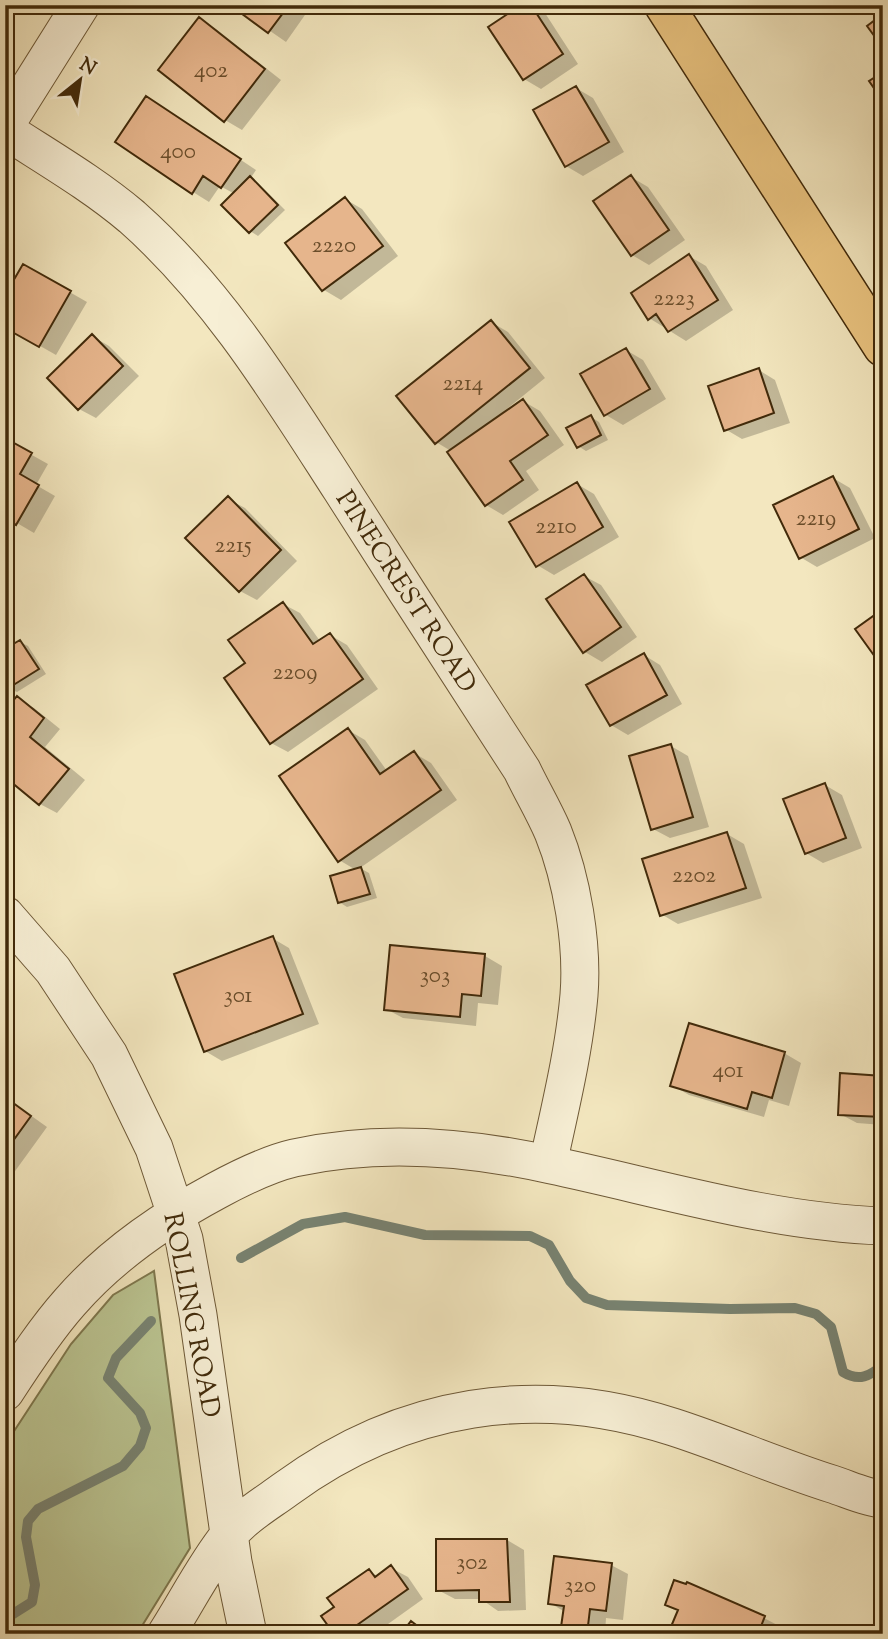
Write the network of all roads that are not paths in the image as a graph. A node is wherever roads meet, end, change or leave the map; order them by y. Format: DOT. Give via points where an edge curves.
graph roads {
  1 [pos="81,5"];
  2 [pos="664,5"];
  3 [pos="5,128"];
  4 [pos="883,347"];
  5 [pos="5,915"];
  6 [pos="548,1164"];
  7 [pos="176,1212"];
  8 [pos="883,1226"];
  9 [pos="5,1392"];
  10 [pos="881,1501"];
  11 [pos="229,1534"];
  12 [pos="166,1634"];
  13 [pos="248,1634"];
  1 -- 3 [label="street"];
  2 -- 4 [label="main road"];
  3 -- 6 [label="street, PINECREST ROAD" via="131,217 230,323 522,770 553,833 569,883 577,935 579,993 573,1044"];
  5 -- 7 [label="street, ROLLING ROAD" via="53,970 109,1055 154,1148"];
  6 -- 7 [label="street" via="410,1146 347,1149 292,1158 238,1179"];
  6 -- 8 [label="street" via="743,1209"];
  7 -- 9 [label="street" via="102,1269 69,1302"];
  7 -- 11 [label="street, ROLLING ROAD" via="198,1315"];
  10 -- 11 [label="street" via="646,1418 545,1403 487,1406 399,1426 300,1479"];
  11 -- 12 [label="street"];
  11 -- 13 [label="street, ROLLING ROAD"];
}
